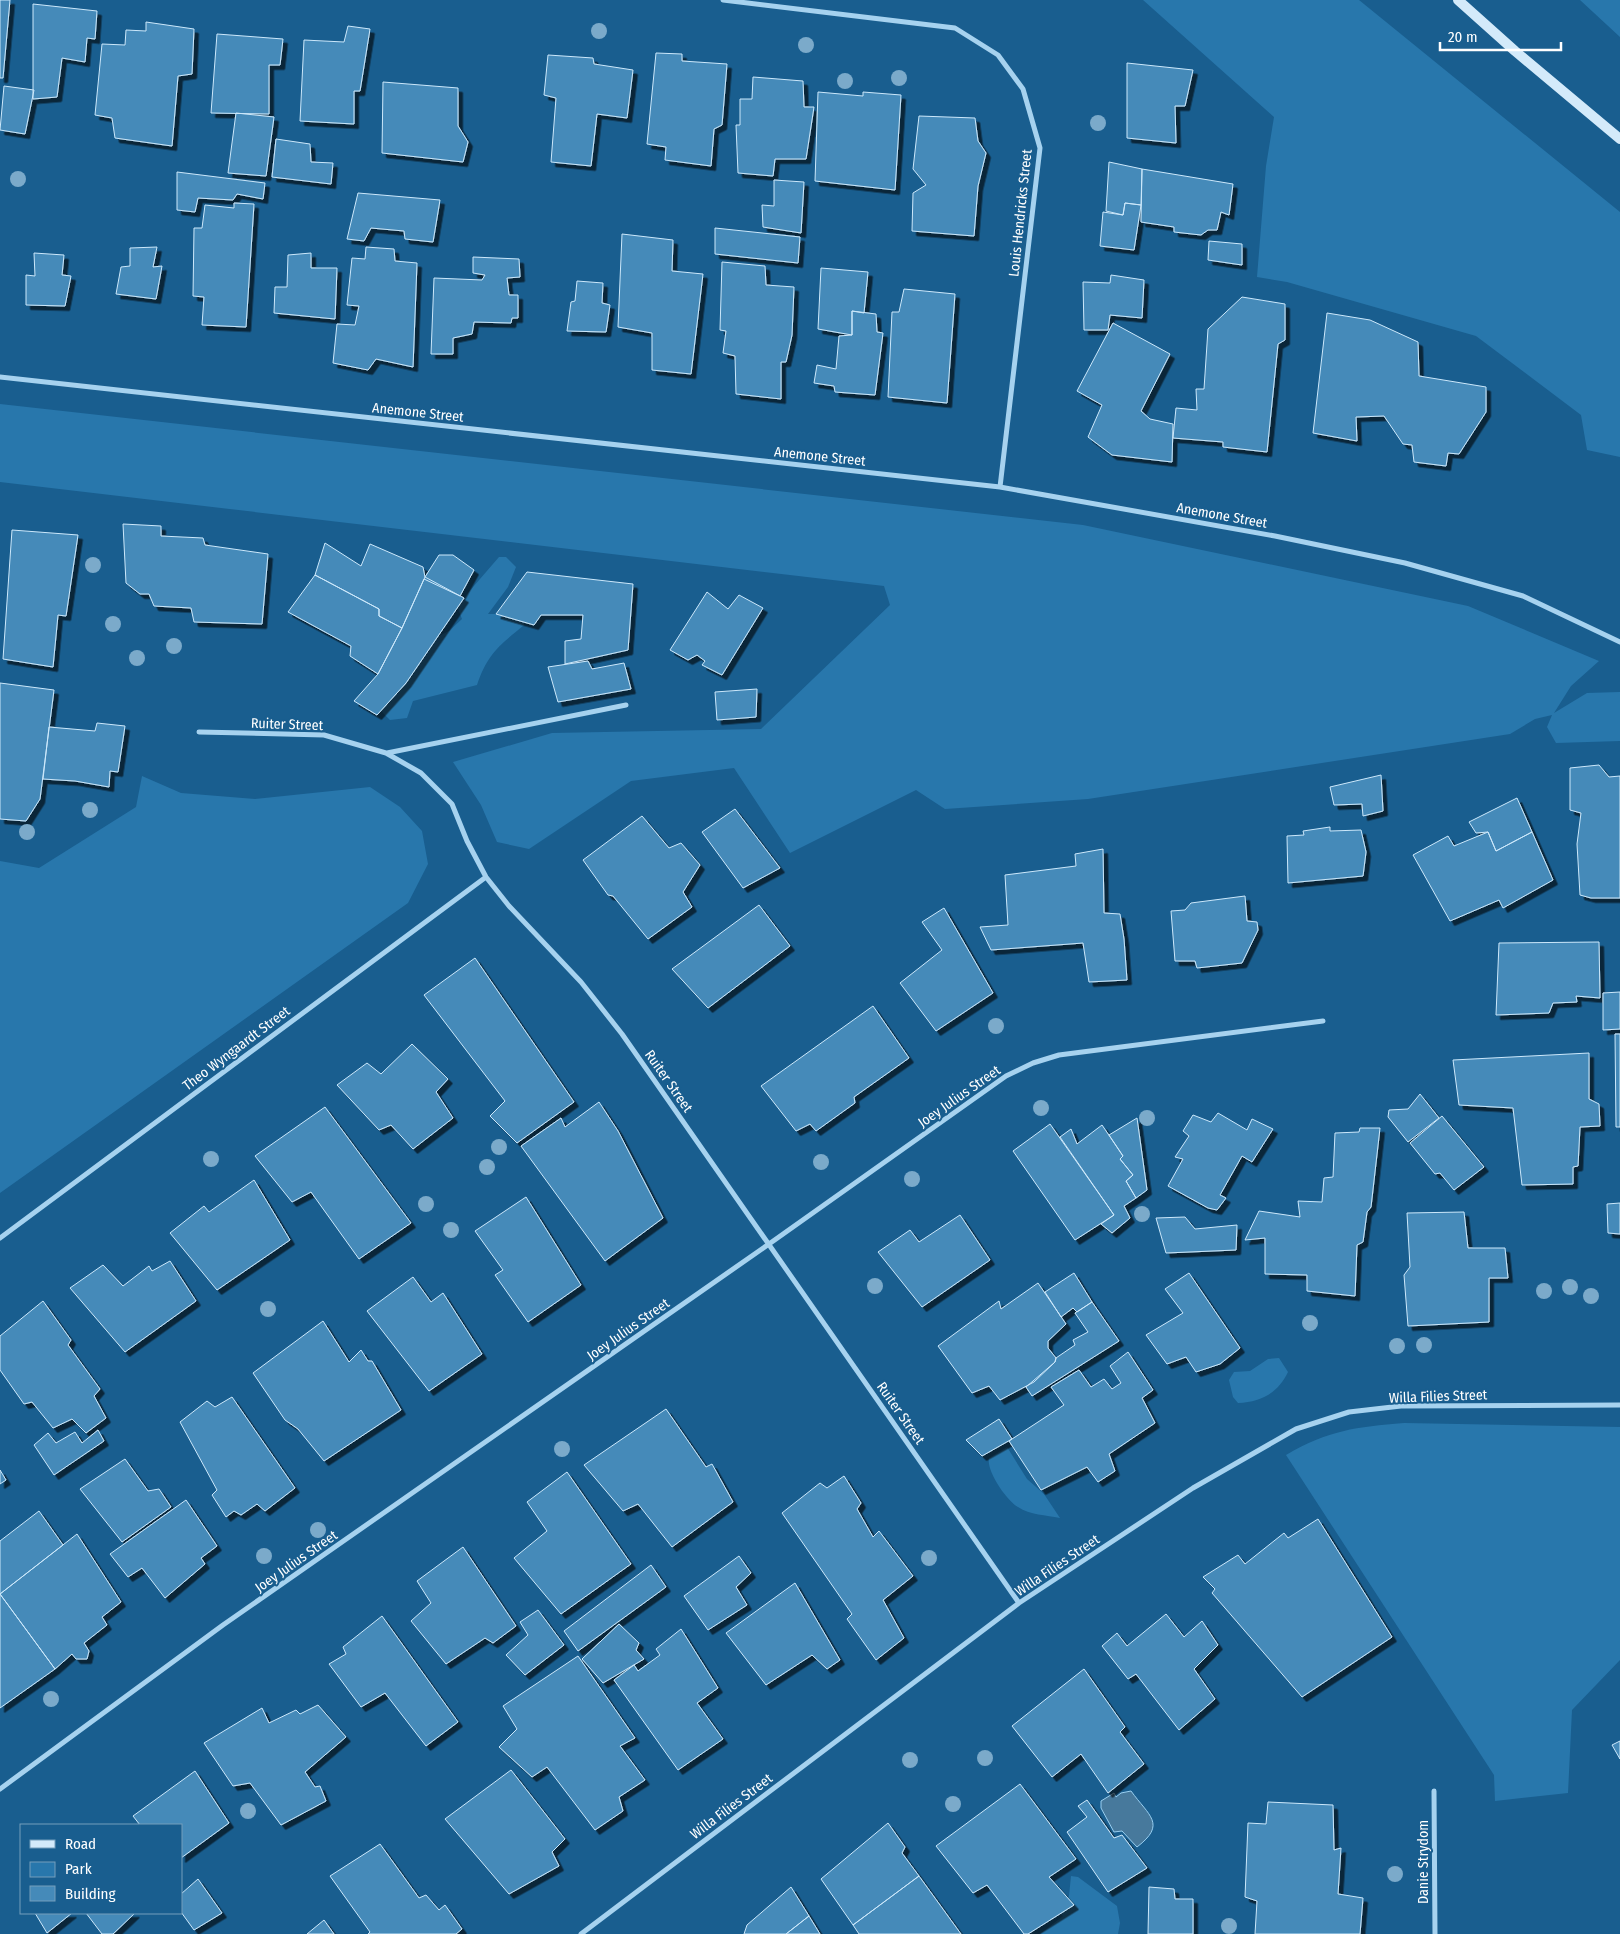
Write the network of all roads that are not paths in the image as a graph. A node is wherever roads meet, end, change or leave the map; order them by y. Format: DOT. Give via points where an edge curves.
graph roads {
  1 [pos="723,0"];
  2 [pos="1458,0"];
  3 [pos="1620,139"];
  4 [pos="0,377"];
  5 [pos="1000,487"];
  6 [pos="1620,642"];
  7 [pos="626,705"];
  8 [pos="199,732"];
  9 [pos="386,753"];
  10 [pos="486,877"];
  11 [pos="1323,1021"];
  12 [pos="0,1238"];
  13 [pos="769,1244"];
  14 [pos="1620,1405"];
  15 [pos="1019,1603"];
  16 [pos="0,1789"];
  17 [pos="1434,1791"];
  18 [pos="581,1934"];
  19 [pos="1435,1934"];
  1 -- 5 [label="street, Louis Hendricks Street" via="955,28 998,55 1023,89 1040,148"];
  2 -- 3 [label="main road"];
  4 -- 5 [label="street, Anemone Street"];
  5 -- 6 [label="street, Anemone Street" via="1275,536 1405,563 1523,596"];
  7 -- 9 [label="street"];
  8 -- 9 [label="street, Ruiter Street" via="324,735"];
  9 -- 10 [label="street, Ruiter Street" via="421,773 452,804 466,841"];
  10 -- 12 [label="street, Theo Wyngaardt Street"];
  10 -- 13 [label="street, Ruiter Street" via="581,982 622,1034"];
  11 -- 13 [label="street, Joey Julius Street" via="1059,1055 1033,1063 1006,1076"];
  13 -- 15 [label="street, Ruiter Street"];
  13 -- 16 [label="street, Joey Julius Street" via="223,1625"];
  14 -- 15 [label="street, Willa Filies Street" via="1401,1406 1350,1412 1296,1429 1193,1488"];
  15 -- 18 [label="street, Willa Filies Street"];
  17 -- 19 [label="street, Danie Strydom"];
}
